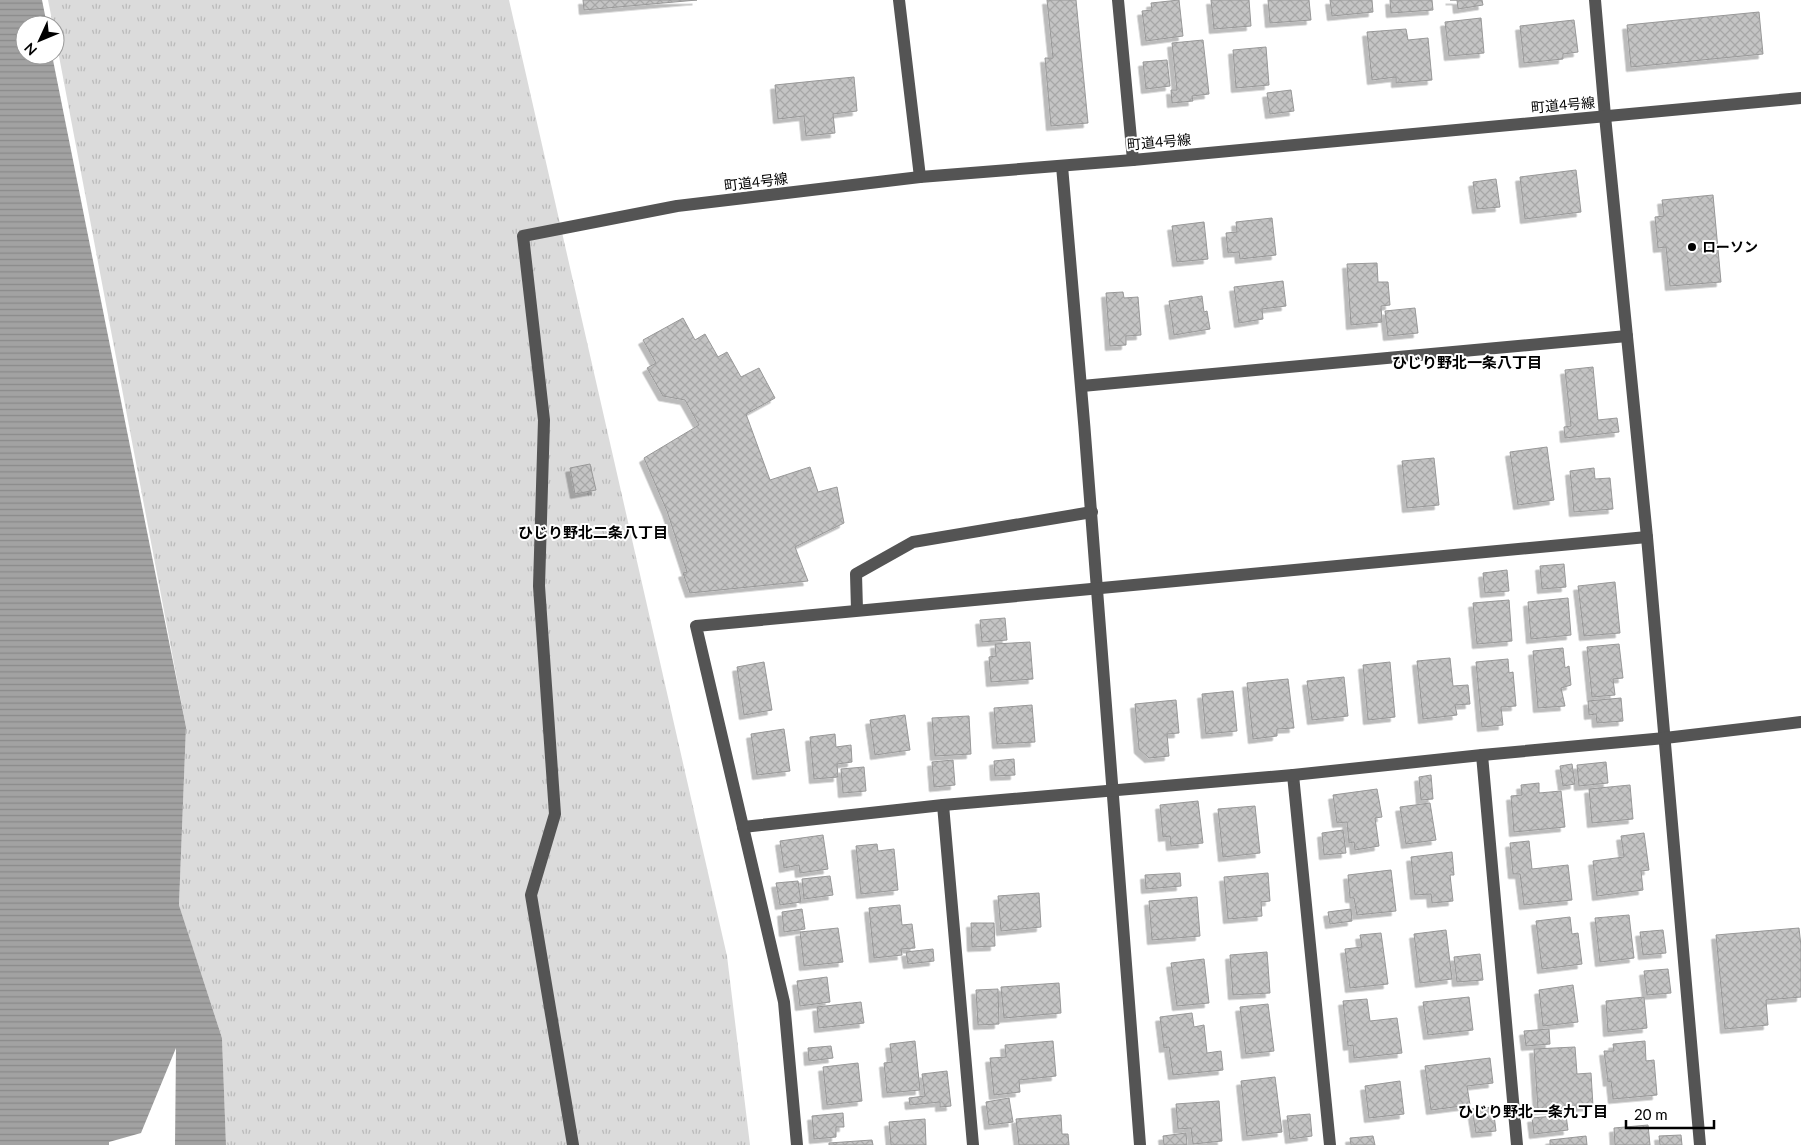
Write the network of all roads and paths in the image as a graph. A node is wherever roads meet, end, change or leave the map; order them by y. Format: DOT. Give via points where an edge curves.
graph roads {
  1 [pos="899,0"];
  2 [pos="1118,0"];
  3 [pos="1595,0"];
  4 [pos="1801,98"];
  5 [pos="1605,116"];
  6 [pos="1133,160"];
  7 [pos="1062,166"];
  8 [pos="920,177"];
  9 [pos="1627,336"];
  10 [pos="1082,386"];
  11 [pos="1092,512"];
  12 [pos="1647,537"];
  13 [pos="1097,588"];
  14 [pos="857,610"];
  15 [pos="1801,722"];
  16 [pos="1665,738"];
  17 [pos="1482,755"];
  18 [pos="1293,775"];
  19 [pos="1114,789"];
  20 [pos="942,805"];
  21 [pos="744,827"];
  22 [pos="573,1145"];
  23 [pos="797,1145"];
  24 [pos="972,1145"];
  25 [pos="1140,1145"];
  26 [pos="1330,1145"];
  27 [pos="1517,1145"];
  28 [pos="1700,1145"];
  1 -- 8 [label="street"];
  2 -- 6 [label="street"];
  3 -- 5 [label="street"];
  4 -- 5 [label="street, 町道4号線"];
  5 -- 6 [label="street, 町道4号線"];
  5 -- 9 [label="street"];
  6 -- 7 [label="street, 町道4号線"];
  7 -- 8 [label="street, 町道4号線"];
  7 -- 10 [label="street"];
  8 -- 22 [label="street, 町道4号線" via="677,206 523,236 544,420 538,586 554,814 531,895"];
  9 -- 10 [label="street"];
  9 -- 12 [label="street"];
  10 -- 11 [label="street"];
  11 -- 13 [label="street"];
  11 -- 14 [label="street" via="912,542 856,574"];
  12 -- 13 [label="street"];
  12 -- 16 [label="street"];
  13 -- 14 [label="street"];
  13 -- 19 [label="street"];
  14 -- 21 [label="street" via="696,626"];
  15 -- 16 [label="street"];
  16 -- 17 [label="street"];
  16 -- 28 [label="street"];
  17 -- 18 [label="street"];
  17 -- 27 [label="street"];
  18 -- 19 [label="street"];
  18 -- 26 [label="street"];
  19 -- 20 [label="street"];
  19 -- 25 [label="street"];
  20 -- 21 [label="street"];
  20 -- 24 [label="street"];
  21 -- 23 [label="street" via="784,1002"];
}
